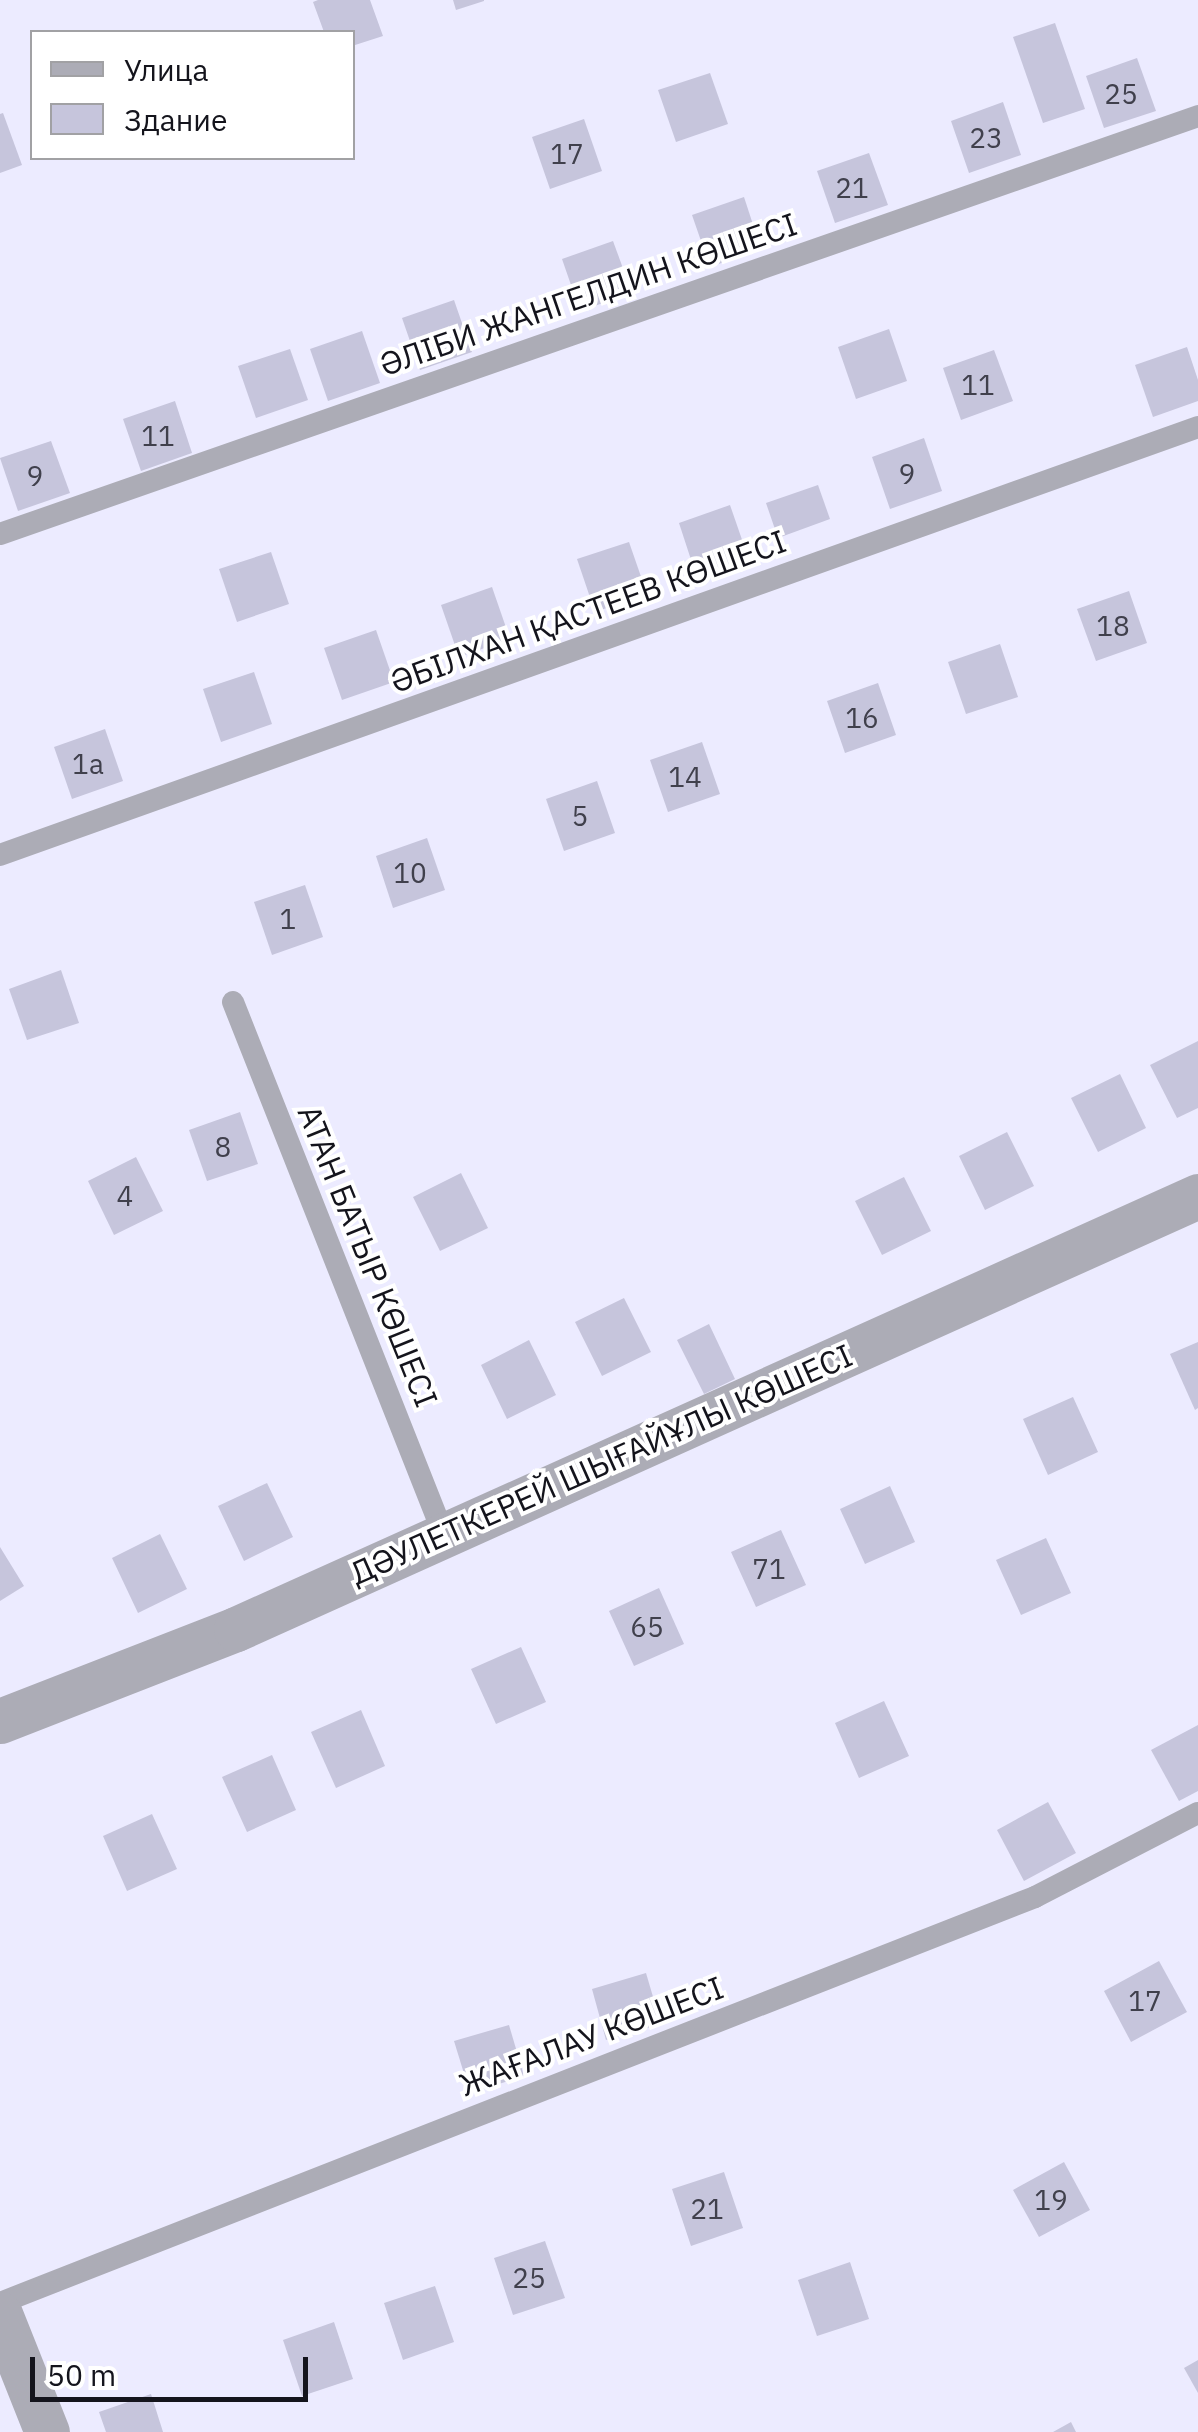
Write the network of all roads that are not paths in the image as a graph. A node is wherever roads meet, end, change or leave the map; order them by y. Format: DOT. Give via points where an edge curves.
graph roads {
  1 [pos="1198,116"];
  2 [pos="1198,427"];
  3 [pos="0,534"];
  4 [pos="0,855"];
  5 [pos="233,1002"];
  6 [pos="1198,1196"];
  7 [pos="443,1534"];
  8 [pos="0,1721"];
  9 [pos="1198,1813"];
  10 [pos="0,2303"];
  11 [pos="0,2314"];
  12 [pos="47,2432"];
  1 -- 3 [label="lane, ӘЛІБИ ЖАНГЕЛДИН КӨШЕСІ"];
  2 -- 4 [label="lane, ӘБІЛХАН ҚАСТЕЕВ КӨШЕСІ"];
  5 -- 7 [label="lane, АТАН БАТЫР КӨШЕСІ"];
  6 -- 7 [label="street, ДӘУЛЕТКЕРЕЙ ШЫҒАЙҰЛЫ КӨШЕСІ"];
  7 -- 8 [label="street, ДӘУЛЕТКЕРЕЙ ШЫҒАЙҰЛЫ КӨШЕСІ" via="236,1629"];
  9 -- 10 [label="lane, ЖАҒАЛАУ КӨШЕСІ" via="1036,1897"];
  11 -- 12 [label="street"];
}
